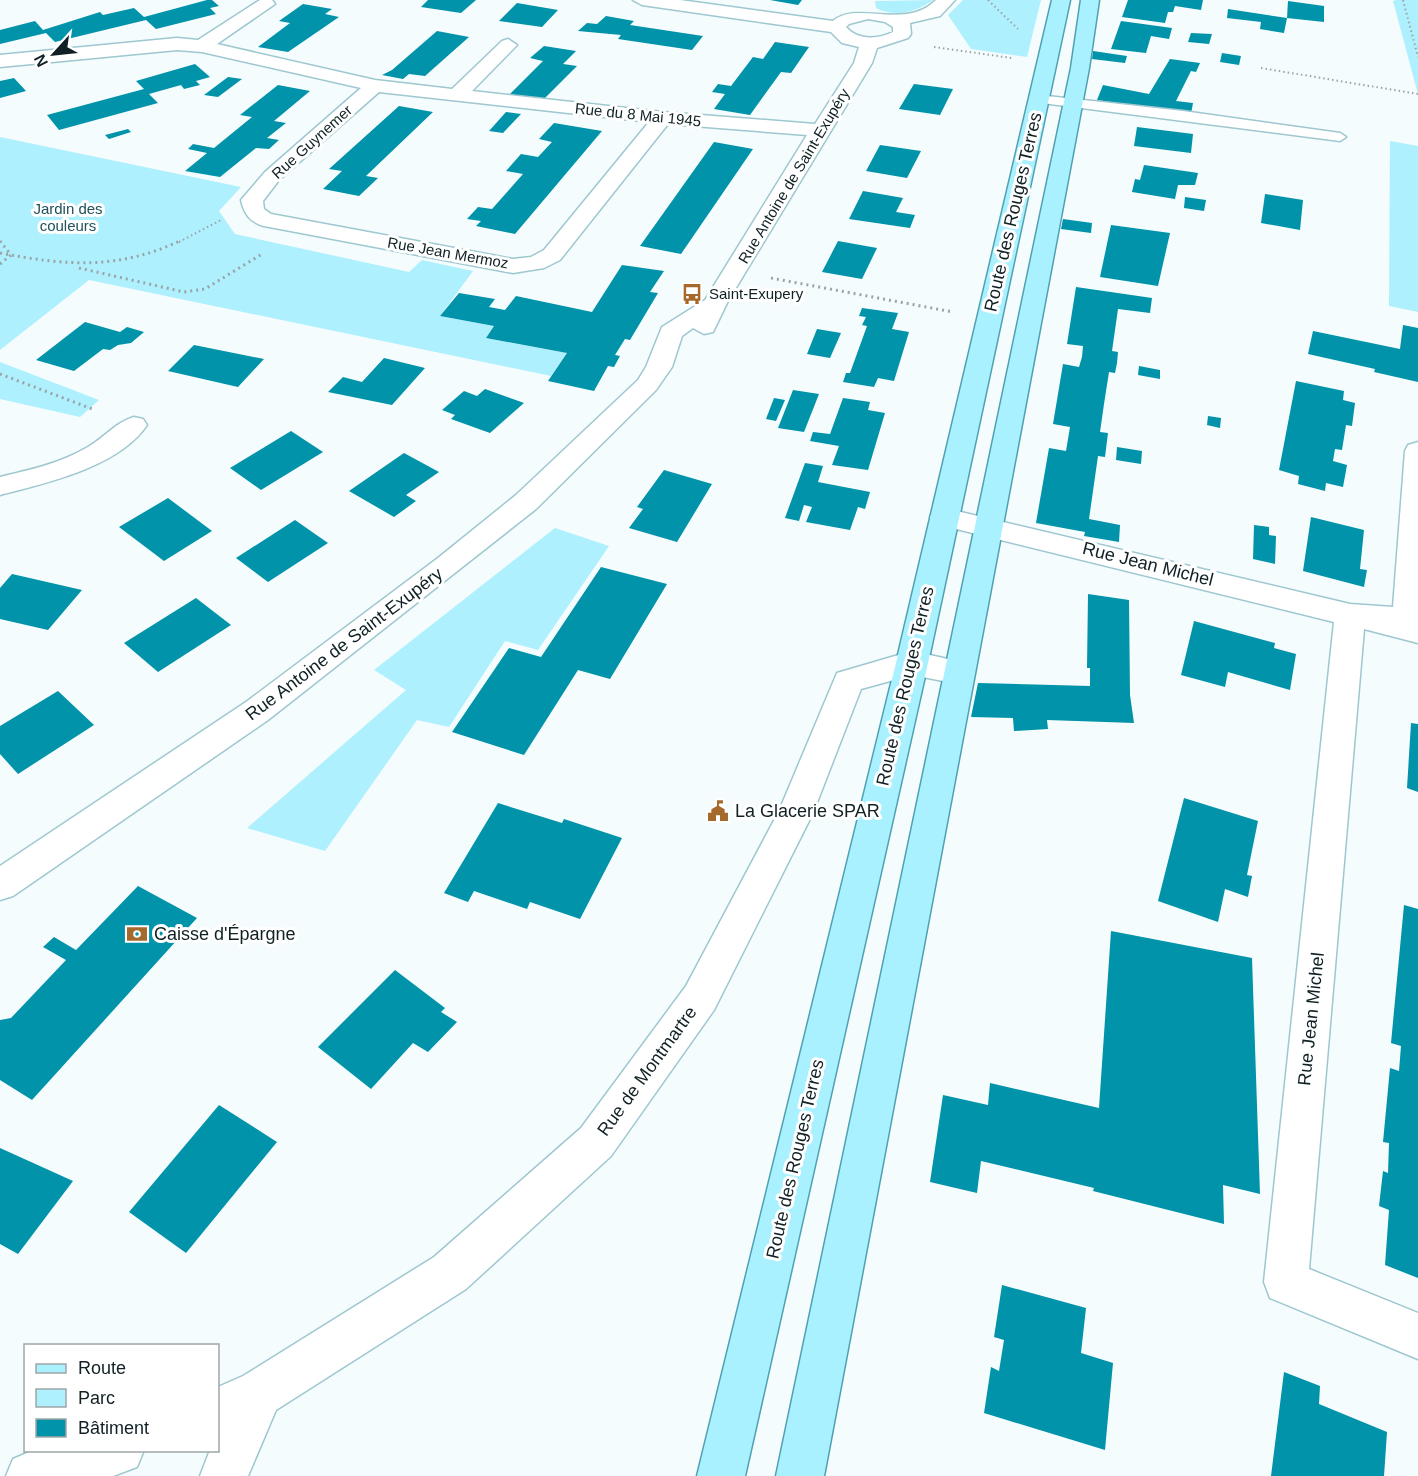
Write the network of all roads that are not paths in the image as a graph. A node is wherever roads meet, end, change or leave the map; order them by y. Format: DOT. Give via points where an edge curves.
graph roads {
  1 [pos="642,0"];
  2 [pos="946,0"];
  3 [pos="1061,0"];
  4 [pos="1090,0"];
  5 [pos="266,4"];
  6 [pos="858,8"];
  7 [pos="898,21"];
  8 [pos="837,27"];
  9 [pos="508,45"];
  10 [pos="202,46"];
  11 [pos="868,46"];
  12 [pos="0,61"];
  13 [pos="375,86"];
  14 [pos="456,95"];
  15 [pos="1038,99"];
  16 [pos="1074,102"];
  17 [pos="663,118"];
  18 [pos="820,130"];
  19 [pos="1340,137"];
  20 [pos="252,200"];
  21 [pos="134,425"];
  22 [pos="1418,452"];
  23 [pos="0,486"];
  24 [pos="944,517"];
  25 [pos="988,526"];
  26 [pos="1350,615"];
  27 [pos="1418,632"];
  28 [pos="912,663"];
  29 [pos="959,672"];
  30 [pos="0,885"];
  31 [pos="1418,1336"];
  32 [pos="238,1402"];
  33 [pos="113,1452"];
  34 [pos="30,1476"];
  35 [pos="224,1476"];
  36 [pos="721,1476"];
  37 [pos="800,1476"];
  1 -- 8 [label="street"];
  2 -- 7 [label="street" via="934,12"];
  3 -- 15 [label="main road, Route des Rouges Terres"];
  4 -- 16 [label="main road, Route des Rouges Terres"];
  5 -- 10 [label="street"];
  6 -- 7 [label="street"];
  6 -- 8 [label="street"];
  7 -- 11 [label="street" via="902,34"];
  8 -- 11 [label="street" via="843,36"];
  9 -- 14 [label="street"];
  10 -- 12 [label="street, Rue du 8 Mai 1945" via="152,44"];
  10 -- 13 [label="street, Rue du 8 Mai 1945"];
  11 -- 18 [label="street, Rue Antoine de Saint-Exupéry" via="864,63"];
  13 -- 14 [label="street, Rue du 8 Mai 1945"];
  13 -- 20 [label="street, Rue Guynemer" via="272,176"];
  14 -- 17 [label="street, Rue du 8 Mai 1945"];
  15 -- 16 [label="lane"];
  15 -- 24 [label="main road, Route des Rouges Terres"];
  16 -- 19 [label="lane"];
  16 -- 25 [label="main road, Route des Rouges Terres"];
  17 -- 18 [label="street, Rue du 8 Mai 1945"];
  17 -- 20 [label="street, Rue Jean Mermoz" via="552,255 536,263 513,266 264,219 254,211"];
  18 -- 30 [label="street, Rue Antoine de Saint-Exupéry" via="735,274 711,306 699,341 659,367 647,385 543,486 479,542 257,711"];
  21 -- 23 [label="street" via="98,453 56,472"];
  22 -- 26 [label="street, Rue Jean Michel" via="1410,604 1404,617"];
  24 -- 25 [label="street, Rue Jean Michel"];
  24 -- 28 [label="main road, Route des Rouges Terres"];
  25 -- 26 [label="street, Rue Jean Michel"];
  25 -- 29 [label="main road, Route des Rouges Terres"];
  26 -- 27 [label="street, Rue Jean Michel"];
  26 -- 31 [label="street, Rue Jean Michel" via="1286,1282"];
  28 -- 29 [label="street, Rue de Montmartre"];
  28 -- 32 [label="street, Rue de Montmartre" via="848,681 796,813 700,999 596,1142 450,1273"];
  28 -- 36 [label="main road, Route des Rouges Terres"];
  29 -- 37 [label="main road, Route des Rouges Terres"];
  32 -- 35 [label="street"];
  33 -- 34 [label="street"];
}
